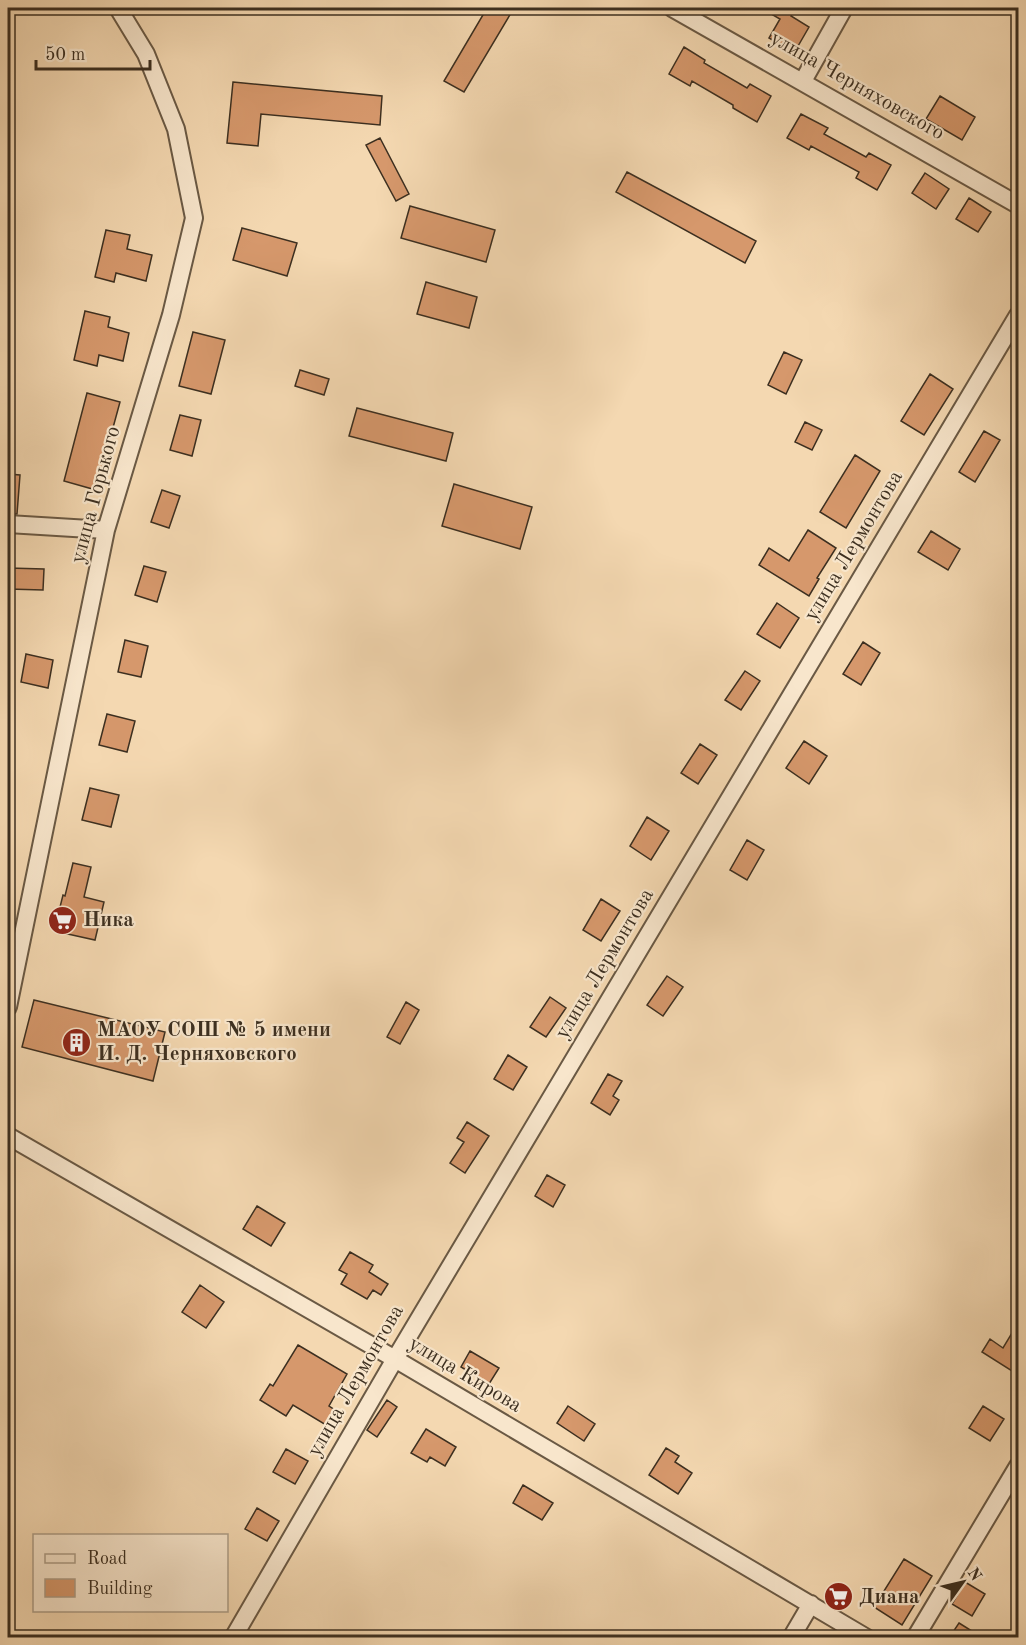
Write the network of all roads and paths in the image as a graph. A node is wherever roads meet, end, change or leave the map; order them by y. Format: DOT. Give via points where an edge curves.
graph roads {
  1 [pos="118,8"];
  2 [pos="672,8"];
  3 [pos="844,8"];
  4 [pos="803,81"];
  5 [pos="1018,205"];
  6 [pos="1018,315"];
  7 [pos="8,524"];
  8 [pos="106,530"];
  9 [pos="8,1007"];
  10 [pos="8,1136"];
  11 [pos="395,1359"];
  12 [pos="1018,1466"];
  13 [pos="811,1604"];
  14 [pos="233,1638"];
  15 [pos="791,1638"];
  16 [pos="867,1638"];
  17 [pos="915,1638"];
  1 -- 8 [label="street, улица Горького" via="146,54 176,129 194,218 171,315"];
  2 -- 4 [label="street, улица Черняховского"];
  3 -- 4 [label="street"];
  4 -- 5 [label="street, улица Черняховского"];
  6 -- 11 [label="street, улица Лермонтова"];
  7 -- 8 [label="street"];
  8 -- 9 [label="street, улица Горького"];
  10 -- 11 [label="street, улица Кирова"];
  11 -- 13 [label="street, улица Кирова"];
  11 -- 14 [label="street, улица Лермонтова"];
  12 -- 17 [label="street"];
  13 -- 15 [label="street"];
  13 -- 16 [label="street, улица Кирова"];
}
